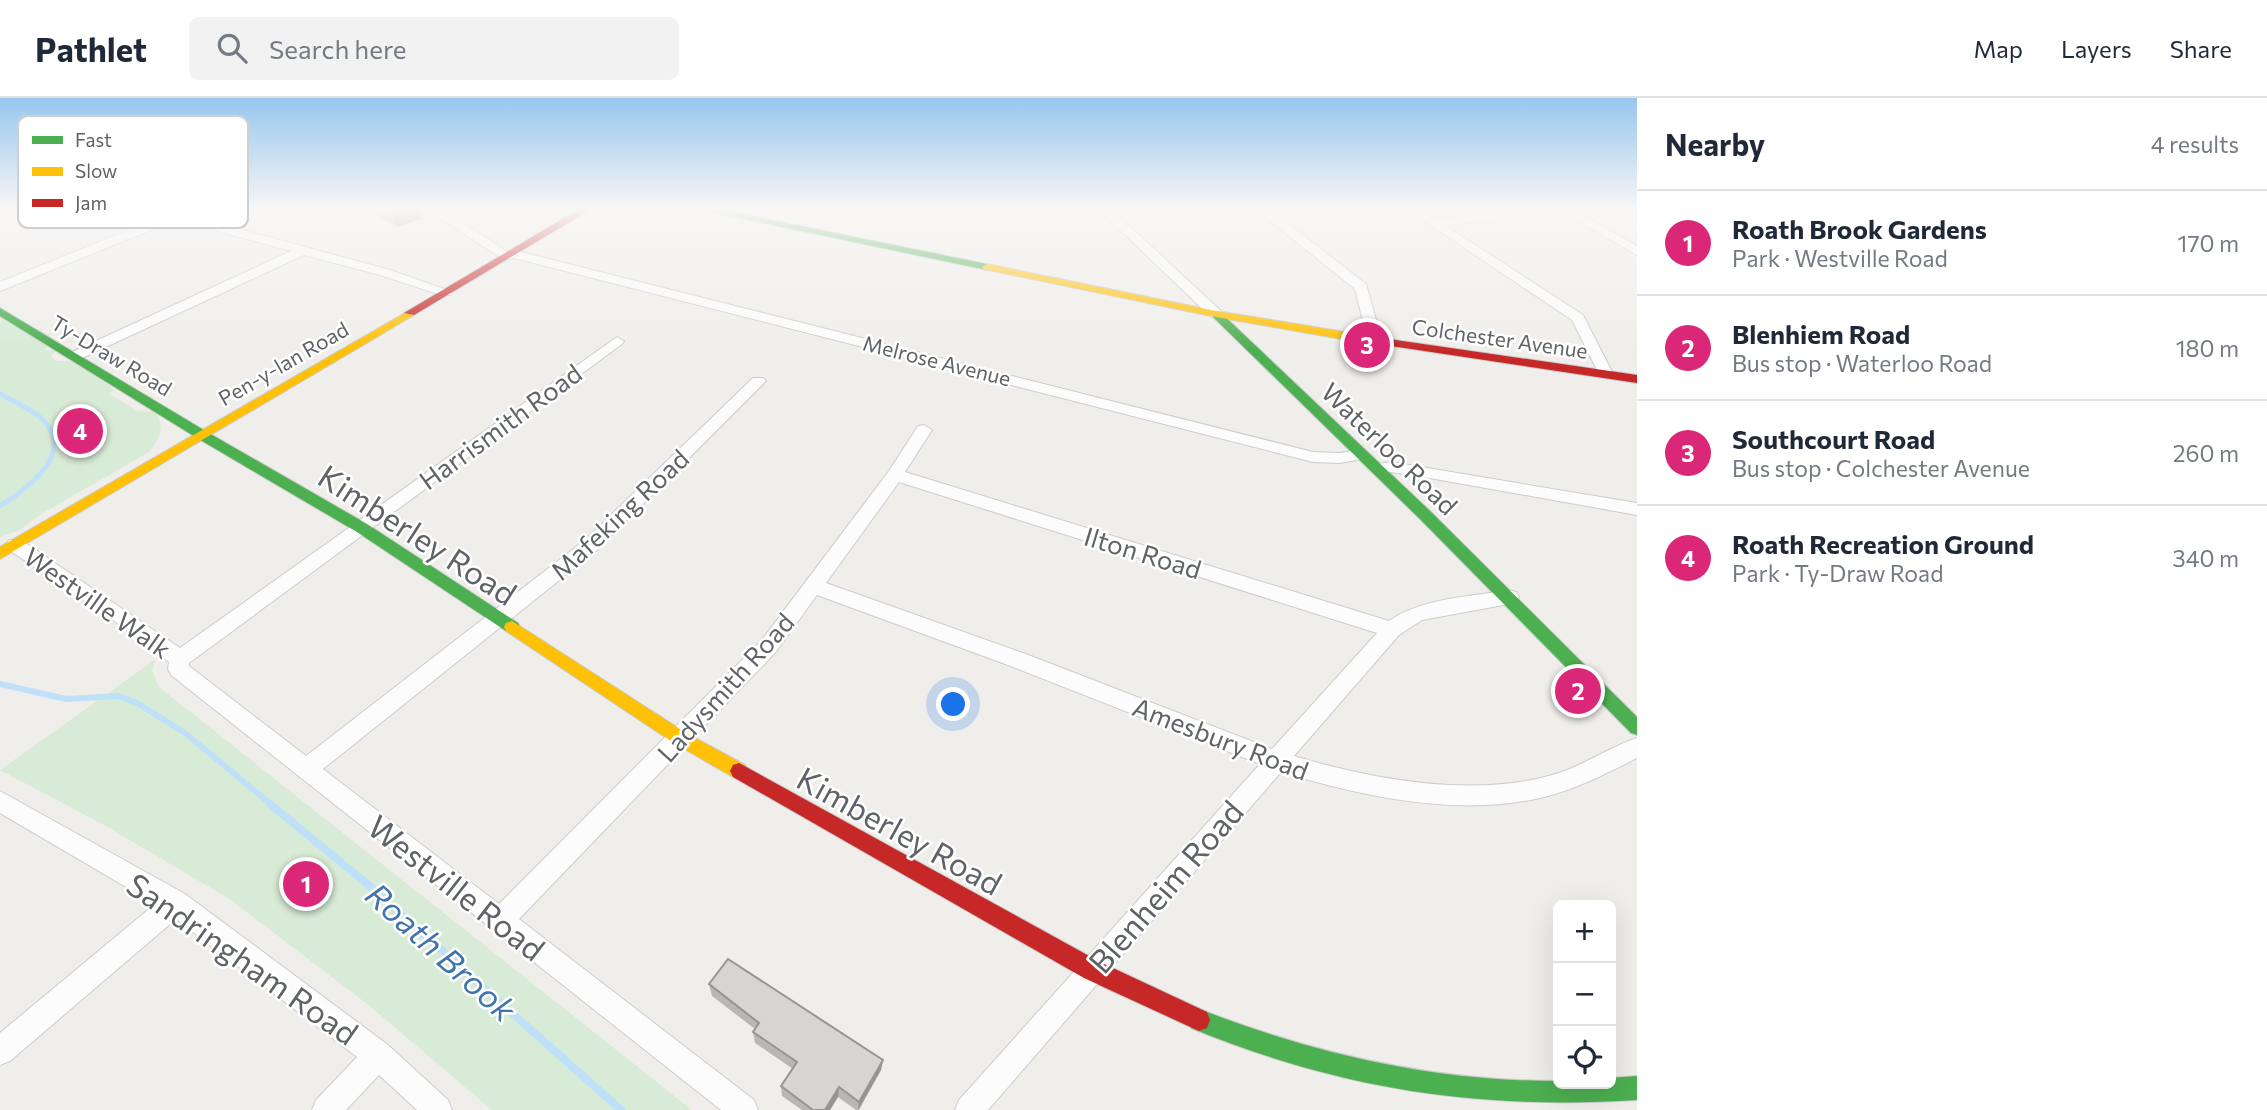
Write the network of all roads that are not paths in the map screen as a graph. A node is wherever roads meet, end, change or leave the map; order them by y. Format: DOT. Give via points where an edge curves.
graph roads {
  1 [pos="78,255"];
  2 [pos="293,255"];
  3 [pos="318,255"];
  4 [pos="510,255"];
  5 [pos="928,255"];
  6 [pos="1153,255"];
  7 [pos="1320,255"];
  8 [pos="1483,255"];
  9 [pos="0,287"];
  10 [pos="446,292"];
  11 [pos="0,311"];
  12 [pos="1216,314"];
  13 [pos="617,341"];
  14 [pos="1375,341"];
  15 [pos="75,356"];
  16 [pos="1606,374"];
  17 [pos="1637,379"];
  18 [pos="758,381"];
  19 [pos="924,430"];
  20 [pos="202,435"];
  21 [pos="1362,454"];
  22 [pos="1377,469"];
  23 [pos="895,475"];
  24 [pos="1637,509"];
  25 [pos="362,528"];
  26 [pos="8,549"];
  27 [pos="814,586"];
  28 [pos="1509,597"];
  29 [pos="499,620"];
  30 [pos="1392,630"];
  31 [pos="180,659"];
  32 [pos="1637,728"];
  33 [pos="680,738"];
  34 [pos="1637,747"];
  35 [pos="1275,761"];
  36 [pos="308,768"];
  37 [pos="0,801"];
  38 [pos="176,903"];
  39 [pos="499,921"];
  40 [pos="1092,970"];
  41 [pos="0,1051"];
  42 [pos="378,1055"];
  43 [pos="1637,1088"];
  44 [pos="327,1110"];
  45 [pos="438,1110"];
  46 [pos="744,1110"];
  47 [pos="969,1110"];
  1 -- 9 [label="street"];
  2 -- 15 [label="street"];
  3 -- 10 [label="street"];
  4 -- 10 [label="street, Pen-y-lan Road"];
  4 -- 21 [label="street, Melrose Avenue" via="1313,457"];
  5 -- 12 [label="street, Colchester Avenue"];
  6 -- 12 [label="street, Waterloo Road"];
  7 -- 14 [label="street" via="1361,287"];
  8 -- 16 [label="street" via="1578,318"];
  10 -- 20 [label="street, Pen-y-lan Road"];
  11 -- 15 [label="street, Ty-Draw Road"];
  12 -- 14 [label="street, Colchester Avenue"];
  12 -- 21 [label="street, Waterloo Road"];
  13 -- 25 [label="street, Harrismith Road"];
  14 -- 16 [label="street, Colchester Avenue"];
  15 -- 20 [label="street, Ty-Draw Road"];
  16 -- 17 [label="street, Colchester Avenue"];
  18 -- 29 [label="street, Mafeking Road" via="591,545"];
  19 -- 23 [label="street, Ladysmith Road"];
  20 -- 25 [label="street, Kimberley Road"];
  20 -- 26 [label="street, Pen-y-lan Road"];
  21 -- 22 [label="street, Waterloo Road"];
  22 -- 24 [label="street" via="1441,474"];
  22 -- 28 [label="street, Waterloo Road"];
  23 -- 27 [label="street, Ladysmith Road"];
  23 -- 30 [label="street, Ilton Road"];
  25 -- 29 [label="street, Kimberley Road"];
  25 -- 31 [label="street, Harrismith Road"];
  26 -- 31 [label="street, Westville Walk" via="116,611"];
  27 -- 33 [label="street, Ladysmith Road" via="768,647"];
  27 -- 35 [label="street, Amesbury Road" via="1048,671"];
  28 -- 30 [label="street, Blenheim Road" via="1422,613"];
  28 -- 32 [label="street, Waterloo Road"];
  29 -- 33 [label="street, Kimberley Road"];
  29 -- 36 [label="street, Mafeking Road"];
  30 -- 35 [label="street, Blenheim Road"];
  31 -- 36 [label="street, Westville Road" via="178,669"];
  33 -- 39 [label="street, Ladysmith Road"];
  33 -- 40 [label="street, Kimberley Road"];
  34 -- 35 [label="street, Amesbury Road" via="1581,775 1502,794 1407,792 1356,784"];
  35 -- 40 [label="street, Blenheim Road"];
  36 -- 39 [label="street, Westville Road"];
  37 -- 38 [label="street, Sandringham Road"];
  38 -- 41 [label="street"];
  38 -- 42 [label="street, Sandringham Road"];
  39 -- 46 [label="street, Westville Road"];
  40 -- 43 [label="street, Kimberley Road" via="1262,1044 1381,1076 1455,1088 1551,1094"];
  40 -- 47 [label="street, Blenheim Road"];
  42 -- 44 [label="street"];
  42 -- 45 [label="street, Sandringham Road"];
}
